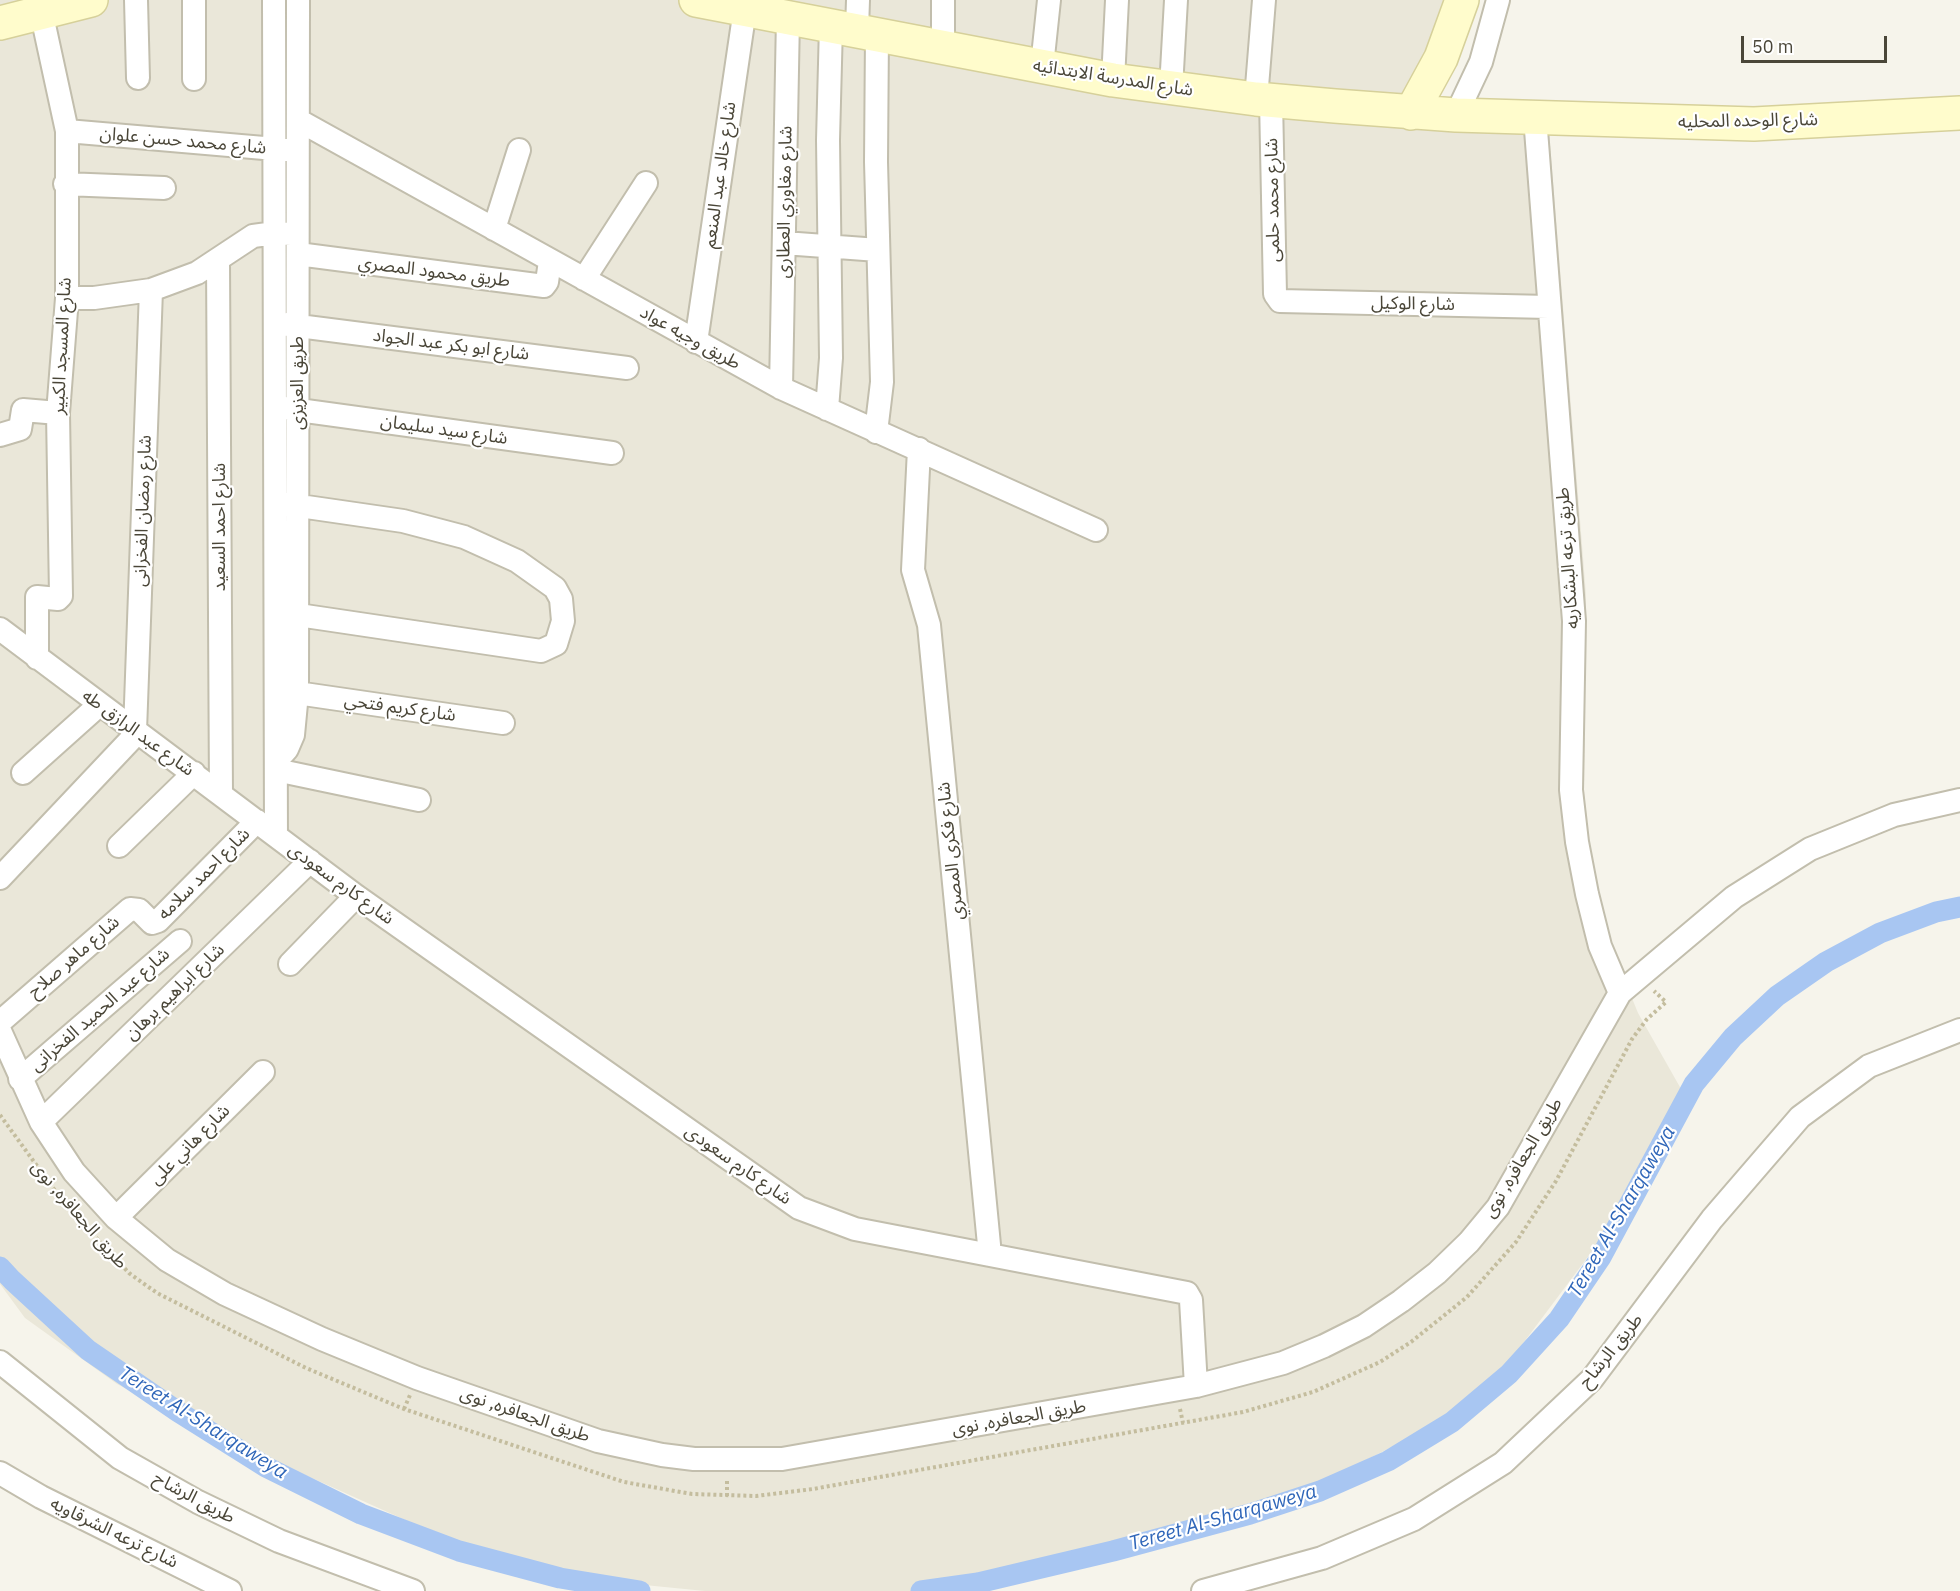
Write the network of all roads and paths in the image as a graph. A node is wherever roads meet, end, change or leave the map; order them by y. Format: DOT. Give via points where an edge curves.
graph roads {
  1 [pos="91,0"];
  2 [pos="136,0"];
  3 [pos="194,0"];
  4 [pos="274,0"];
  5 [pos="298,0"];
  6 [pos="696,0"];
  7 [pos="943,0"];
  8 [pos="1049,0"];
  9 [pos="1117,0"];
  10 [pos="1176,0"];
  11 [pos="1264,0"];
  12 [pos="1462,0"];
  13 [pos="1498,0"];
  14 [pos="763,9"];
  15 [pos="42,11"];
  16 [pos="856,22"];
  17 [pos="0,23"];
  18 [pos="943,45"];
  19 [pos="1042,66"];
  20 [pos="138,78"];
  21 [pos="194,79"];
  22 [pos="1113,80"];
  23 [pos="1171,88"];
  24 [pos="1264,100"];
  25 [pos="1411,113"];
  26 [pos="1960,113"];
  27 [pos="1456,115"];
  28 [pos="1535,117"];
  29 [pos="298,120"];
  30 [pos="67,131"];
  31 [pos="274,149"];
  32 [pos="519,150"];
  33 [pos="298,151"];
  34 [pos="646,183"];
  35 [pos="65,184"];
  36 [pos="164,188"];
  37 [pos="494,229"];
  38 [pos="275,233"];
  39 [pos="784,243"];
  40 [pos="298,244"];
  41 [pos="830,246"];
  42 [pos="878,250"];
  43 [pos="218,261"];
  44 [pos="550,261"];
  45 [pos="584,279"];
  46 [pos="152,290"];
  47 [pos="67,298"];
  48 [pos="1278,299"];
  49 [pos="1549,307"];
  50 [pos="276,322"];
  51 [pos="298,326"];
  52 [pos="696,342"];
  53 [pos="627,368"];
  54 [pos="781,388"];
  55 [pos="276,407"];
  56 [pos="827,409"];
  57 [pos="299,410"];
  58 [pos="58,413"];
  59 [pos="876,432"];
  60 [pos="0,435"];
  61 [pos="919,449"];
  62 [pos="612,453"];
  63 [pos="287,504"];
  64 [pos="1096,530"];
  65 [pos="288,613"];
  66 [pos="4,641"];
  67 [pos="37,658"];
  68 [pos="297,693"];
  69 [pos="99,705"];
  70 [pos="503,723"];
  71 [pos="136,732"];
  72 [pos="276,766"];
  73 [pos="23,773"];
  74 [pos="194,773"];
  75 [pos="221,794"];
  76 [pos="419,800"];
  77 [pos="1960,800"];
  78 [pos="257,821"];
  79 [pos="276,835"];
  80 [pos="118,846"];
  81 [pos="310,861"];
  82 [pos="0,878"];
  83 [pos="356,896"];
  84 [pos="150,921"];
  85 [pos="180,941"];
  86 [pos="290,964"];
  87 [pos="1620,993"];
  88 [pos="1666,1002"];
  89 [pos="0,1022"];
  90 [pos="1960,1030"];
  91 [pos="0,1031"];
  92 [pos="263,1072"];
  93 [pos="20,1079"];
  94 [pos="0,1115"];
  95 [pos="40,1122"];
  96 [pos="116,1218"];
  97 [pos="990,1255"];
  98 [pos="0,1362"];
  99 [pos="1196,1386"];
  100 [pos="0,1473"];
  101 [pos="230,1591"];
  102 [pos="412,1591"];
  103 [pos="1203,1591"];
  1 -- 15 [label="street"];
  2 -- 20 [label="street"];
  3 -- 21 [label="street"];
  4 -- 31 [label="street, طريق العزيزى"];
  5 -- 29 [label="street, طريق العزيزى"];
  6 -- 14 [label="street, شارع المدرسة الابتدائيه"];
  7 -- 18 [label="street"];
  8 -- 19 [label="street"];
  9 -- 22 [label="street"];
  10 -- 23 [label="street"];
  11 -- 24 [label="street, شارع محمد حلمى"];
  12 -- 25 [label="street" via="1441,58"];
  13 -- 27 [label="street" via="1481,62"];
  14 -- 16 [label="street, شارع المدرسة الابتدائيه"];
  14 -- 39 [label="street, شارع مغاوري العطارى"];
  14 -- 52 [label="street, شارع خالد عبد المنعم"];
  15 -- 17 [label="street"];
  15 -- 30 [label="street, شارع المسجد الكبير"];
  16 -- 18 [label="street, شارع المدرسة الابتدائيه"];
  16 -- 41 [label="street"];
  16 -- 42 [label="street"];
  18 -- 19 [label="street, شارع المدرسة الابتدائيه"];
  19 -- 22 [label="street, شارع المدرسة الابتدائيه"];
  22 -- 23 [label="street, شارع المدرسة الابتدائيه"];
  23 -- 24 [label="street, شارع المدرسة الابتدائيه"];
  24 -- 25 [label="street, شارع المدرسة الابتدائيه"];
  24 -- 48 [label="street, شارع محمد حلمى"];
  25 -- 27 [label="street, شارع المدرسة الابتدائيه"];
  26 -- 28 [label="street, شارع الوحده المحليه" via="1754,124"];
  27 -- 28 [label="street, شارع المدرسة الابتدائيه"];
  28 -- 49 [label="street, طريق ترعه البشكاريه"];
  29 -- 33 [label="street, طريق العزيزى"];
  29 -- 37 [label="street, طريق وجيه عواد"];
  30 -- 31 [label="street, شارع محمد حسن علوان"];
  30 -- 35 [label="street, شارع المسجد الكبير"];
  31 -- 33 [label="street, شارع محمد حسن علوان"];
  31 -- 38 [label="street, طريق العزيزى"];
  32 -- 37 [label="street"];
  33 -- 40 [label="street, طريق العزيزى"];
  34 -- 45 [label="street"];
  35 -- 36 [label="street"];
  35 -- 47 [label="street, شارع المسجد الكبير"];
  37 -- 44 [label="street, طريق وجيه عواد"];
  38 -- 40 [label="street"];
  38 -- 43 [label="street" via="242,242"];
  38 -- 50 [label="street, طريق العزيزى"];
  39 -- 41 [label="street"];
  39 -- 54 [label="street, شارع مغاوري العطارى"];
  40 -- 44 [label="street, طريق محمود المصري" via="544,286"];
  40 -- 51 [label="street, طريق العزيزى"];
  41 -- 42 [label="street"];
  41 -- 56 [label="street" via="831,357"];
  42 -- 59 [label="street" via="882,382"];
  43 -- 46 [label="street"];
  43 -- 75 [label="street, شارع احمد السعيد"];
  44 -- 45 [label="street, طريق وجيه عواد"];
  45 -- 52 [label="street, طريق وجيه عواد"];
  46 -- 47 [label="street"];
  46 -- 71 [label="street, شارع رمضان الفخرانى"];
  47 -- 58 [label="street, شارع المسجد الكبير"];
  48 -- 49 [label="street, شارع الوكيل"];
  49 -- 87 [label="street, طريق ترعه البشكاريه" via="1574,621 1571,790 1587,894 1600,946"];
  50 -- 51 [label="street, شارع ابو بكر عبد الجواد"];
  50 -- 55 [label="street, طريق العزيزى"];
  51 -- 53 [label="street, شارع ابو بكر عبد الجواد"];
  51 -- 57 [label="street, طريق العزيزى"];
  52 -- 54 [label="street, طريق وجيه عواد"];
  54 -- 56 [label="street, طريق وجيه عواد"];
  55 -- 57 [label="street, شارع سيد سليمان"];
  55 -- 63 [label="street, طريق العزيزى"];
  56 -- 59 [label="street, طريق وجيه عواد"];
  57 -- 62 [label="street, شارع سيد سليمان"];
  57 -- 63 [label="street, طريق العزيزى"];
  58 -- 60 [label="street" via="22,410 20,429"];
  58 -- 67 [label="street, شارع المسجد الكبير" via="61,596 37,596"];
  59 -- 61 [label="street, طريق وجيه عواد"];
  61 -- 64 [label="street, طريق وجيه عواد"];
  61 -- 97 [label="street, شارع فكرى المصري" via="913,570 929,625"];
  63 -- 65 [label="street, طريق العزيزى"];
  63 -- 65 [label="street" via="403,521 464,537 517,561 555,588 563,621 556,644 541,651"];
  65 -- 68 [label="street, طريق العزيزى"];
  65 -- 72 [label="street, طريق العزيزى"];
  66 -- 67 [label="street, شارع عبد الرازق طه"];
  67 -- 69 [label="street, شارع عبد الرازق طه"];
  68 -- 70 [label="street, شارع كريم فتحي"];
  68 -- 72 [label="street, طريق العزيزى" via="292,735"];
  69 -- 71 [label="street, شارع عبد الرازق طه"];
  69 -- 73 [label="street"];
  71 -- 74 [label="street, شارع عبد الرازق طه"];
  71 -- 82 [label="street"];
  72 -- 76 [label="street"];
  72 -- 79 [label="street, طريق العزيزى"];
  74 -- 75 [label="street, شارع عبد الرازق طه"];
  74 -- 80 [label="street"];
  75 -- 78 [label="street, شارع عبد الرازق طه"];
  77 -- 87 [label="street, طريق الجعافره, نوى" via="1894,815 1810,849 1734,897"];
  78 -- 79 [label="street, شارع عبد الرازق طه"];
  78 -- 84 [label="street, شارع احمد سلامه" via="158,921"];
  79 -- 81 [label="street, شارع كارم سعودى"];
  81 -- 83 [label="street, شارع كارم سعودى"];
  81 -- 95 [label="street, شارع ابراهيم برهان"];
  83 -- 86 [label="street"];
  83 -- 97 [label="street, شارع كارم سعودى" via="799,1208 855,1229"];
  84 -- 89 [label="street, شارع ماهر صلاح" via="139,910 130,909"];
  85 -- 93 [label="street, شارع عبد الحميد الفخرانى"];
  87 -- 99 [label="street, طريق الجعافره, نوى" via="1498,1207 1437,1273 1364,1326 1324,1346 1282,1363"];
  88 -- 94 [label="path, طريق الجعافره, نوى" via="1632,1039 1556,1181 1516,1242 1461,1303 1380,1362 1313,1392 1243,1412 756,1496 692,1494 624,1482 404,1408 306,1368 157,1293 129,1273 64,1203"];
  90 -- 103 [label="street, طريق الرشاح" via="1869,1066 1800,1117 1712,1220 1592,1379 1503,1462 1414,1519 1363,1541 1322,1558"];
  91 -- 93 [label="street, طريق الجعافره, نوى"];
  92 -- 96 [label="street, شارع هاني على"];
  93 -- 95 [label="street, طريق الجعافره, نوى"];
  95 -- 96 [label="street, طريق الجعافره, نوى" via="74,1172"];
  96 -- 99 [label="street, طريق الجعافره, نوى" via="167,1260 206,1283 322,1339 417,1378 598,1441 662,1455 727,1461 809,1455"];
  97 -- 99 [label="street, شارع كارم سعودى" via="1187,1293 1191,1300"];
  98 -- 102 [label="street, طريق الرشاح" via="120,1458 188,1496 279,1541"];
  100 -- 101 [label="street, شارع ترعه الشرقاويه"];
}
